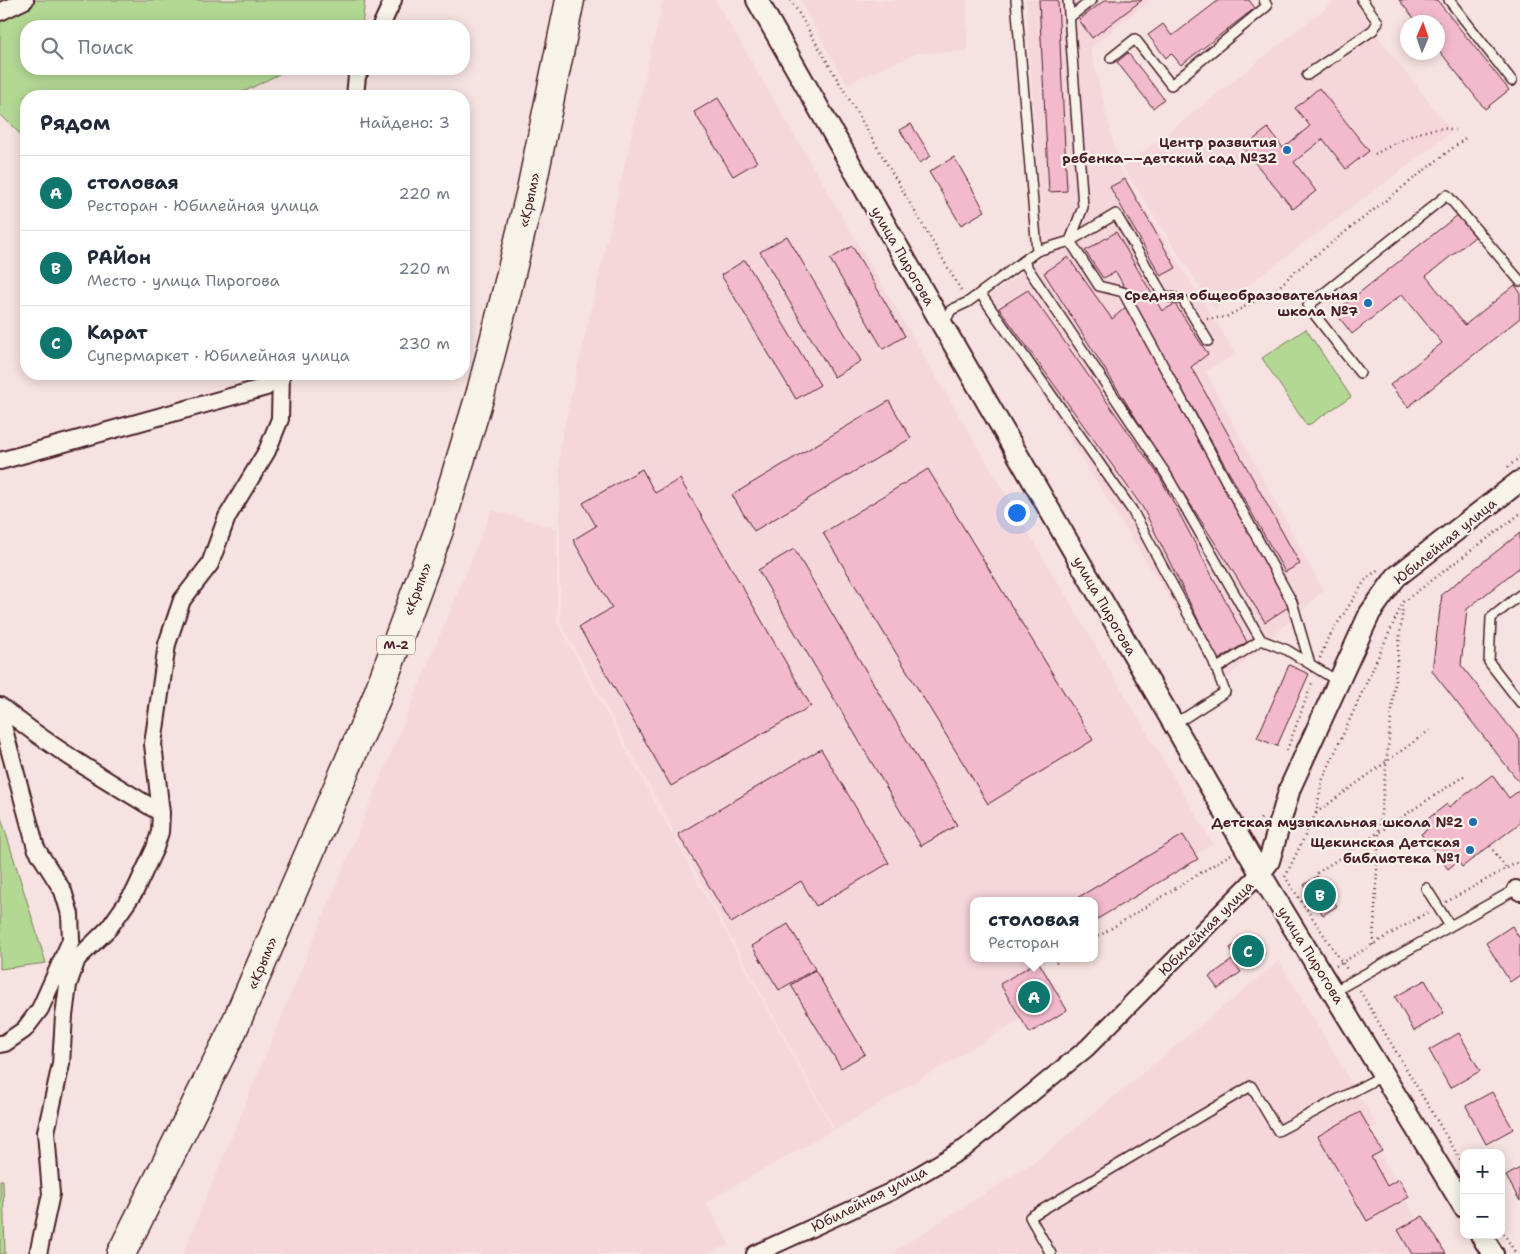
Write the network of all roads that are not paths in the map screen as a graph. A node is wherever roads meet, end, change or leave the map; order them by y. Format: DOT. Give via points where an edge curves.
graph roads {
  1 [pos="25,0"];
  2 [pos="393,0"];
  3 [pos="570,0"];
  4 [pos="757,0"];
  5 [pos="1016,0"];
  6 [pos="1068,0"];
  7 [pos="1092,0"];
  8 [pos="1264,0"];
  9 [pos="1362,0"];
  10 [pos="1449,0"];
  11 [pos="0,12"];
  12 [pos="1070,16"];
  13 [pos="384,20"];
  14 [pos="1111,58"];
  15 [pos="357,75"];
  16 [pos="1308,75"];
  17 [pos="1512,81"];
  18 [pos="356,90"];
  19 [pos="1070,241"];
  20 [pos="1037,251"];
  21 [pos="1023,261"];
  22 [pos="1520,281"];
  23 [pos="980,293"];
  24 [pos="943,326"];
  25 [pos="1208,341"];
  26 [pos="1360,373"];
  27 [pos="275,380"];
  28 [pos="280,380"];
  29 [pos="0,461"];
  30 [pos="1512,475"];
  31 [pos="1520,595"];
  32 [pos="1261,640"];
  33 [pos="1314,666"];
  34 [pos="1216,668"];
  35 [pos="1339,682"];
  36 [pos="1520,702"];
  37 [pos="0,706"];
  38 [pos="0,716"];
  39 [pos="1172,722"];
  40 [pos="162,813"];
  41 [pos="1260,873"];
  42 [pos="1426,888"];
  43 [pos="1519,889"];
  44 [pos="1450,926"];
  45 [pos="1333,992"];
  46 [pos="40,1009"];
  47 [pos="64,1016"];
  48 [pos="0,1044"];
  49 [pos="1384,1075"];
  50 [pos="1460,1199"];
  51 [pos="1484,1239"];
  52 [pos="38,1254"];
  53 [pos="121,1254"];
  54 [pos="755,1254"];
  55 [pos="1051,1254"];
  56 [pos="1493,1254"];
  1 -- 11 [label="street"];
  2 -- 13 [label="street"];
  3 -- 53 [label="highway, «Крым» / М-2" via="508,290 482,392 439,530 376,699 231,1034"];
  4 -- 24 [label="street, улица Пирогова"];
  5 -- 20 [label="lane"];
  6 -- 12 [label="lane"];
  7 -- 12 [label="lane"];
  8 -- 14 [label="lane" via="1267,6 1171,85 1136,39"];
  9 -- 16 [label="lane" via="1378,22 1373,30"];
  10 -- 17 [label="lane"];
  12 -- 19 [label="lane" via="1083,207"];
  15 -- 18 [label="street"];
  19 -- 20 [label="lane"];
  19 -- 25 [label="lane" via="1116,214 1163,295 1184,300"];
  19 -- 33 [label="lane" via="1099,286 1123,292 1292,602"];
  20 -- 21 [label="lane"];
  21 -- 23 [label="lane"];
  21 -- 32 [label="lane" via="1166,474"];
  22 -- 26 [label="lane" via="1447,195 1308,306"];
  23 -- 24 [label="lane" via="951,310"];
  23 -- 34 [label="lane" via="1132,510"];
  24 -- 39 [label="street, улица Пирогова"];
  27 -- 29 [label="street" via="266,387"];
  28 -- 40 [label="street" via="280,419 267,450 226,517 210,564 182,600 166,644 153,744"];
  30 -- 35 [label="street, Юбилейная улица" via="1396,577 1370,613"];
  31 -- 36 [label="lane" via="1491,618 1489,662"];
  32 -- 33 [label="lane"];
  32 -- 34 [label="lane"];
  33 -- 35 [label="lane"];
  34 -- 39 [label="lane" via="1225,692 1186,717"];
  35 -- 41 [label="street, Юбилейная улица" via="1290,788 1269,861"];
  37 -- 40 [label="street" via="68,756"];
  38 -- 46 [label="street" via="36,848 63,891 70,914 71,940"];
  39 -- 41 [label="street, улица Пирогова"];
  40 -- 47 [label="street" via="160,832 135,891 110,928 77,959 68,985"];
  41 -- 45 [label="street, улица Пирогова"];
  41 -- 54 [label="street, Юбилейная улица" via="1087,1048 965,1148 890,1192"];
  42 -- 44 [label="lane"];
  43 -- 44 [label="lane"];
  44 -- 45 [label="lane"];
  45 -- 49 [label="street, улица Пирогова"];
  46 -- 47 [label="street"];
  46 -- 48 [label="street" via="24,1030"];
  47 -- 52 [label="street" via="62,1064 46,1132 51,1194"];
  49 -- 50 [label="street, улица Пирогова"];
  49 -- 55 [label="lane" via="1278,1132 1251,1086 1030,1217"];
  51 -- 56 [label="street"];
}
